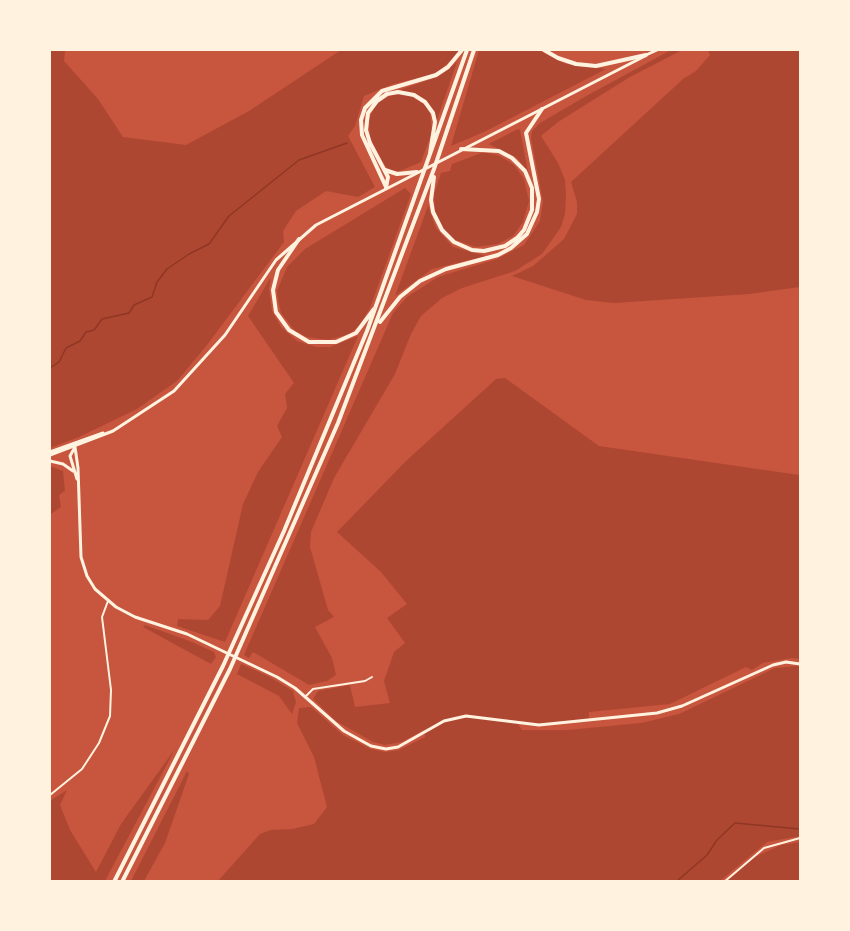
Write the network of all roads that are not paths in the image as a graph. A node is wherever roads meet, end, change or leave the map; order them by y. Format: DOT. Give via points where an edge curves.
graph roads {
  1 [pos="462,50"];
  2 [pos="467,50"];
  3 [pos="474,50"];
  4 [pos="544,50"];
  5 [pos="657,50"];
  6 [pos="646,55"];
  7 [pos="542,109"];
  8 [pos="461,150"];
  9 [pos="434,169"];
  10 [pos="385,170"];
  11 [pos="417,172"];
  12 [pos="424,176"];
  13 [pos="386,188"];
  14 [pos="298,239"];
  15 [pos="379,301"];
  16 [pos="377,325"];
  17 [pos="113,431"];
  18 [pos="75,447"];
  19 [pos="50,453"];
  20 [pos="50,461"];
  21 [pos="75,472"];
  22 [pos="78,483"];
  23 [pos="108,601"];
  24 [pos="801,664"];
  25 [pos="372,676"];
  26 [pos="305,697"];
  27 [pos="50,795"];
  28 [pos="801,838"];
  29 [pos="114,882"];
  30 [pos="122,882"];
  31 [pos="724,882"];
  1 -- 13 [label="highway" via="436,75 382,91 365,108 363,139"];
  2 -- 12 [label="highway"];
  3 -- 9 [label="highway"];
  4 -- 6 [label="highway" via="576,64 596,66"];
  5 -- 6 [label="main road"];
  6 -- 7 [label="main road"];
  7 -- 8 [label="main road"];
  7 -- 16 [label="highway" via="526,133 538,199 527,234 498,255 420,280"];
  8 -- 9 [label="highway" via="499,151 525,171 532,188 532,210 517,238 505,246 484,250 472,250 454,242 436,222 433,212"];
  8 -- 11 [label="main road"];
  9 -- 16 [label="highway"];
  10 -- 11 [label="highway" via="397,174"];
  10 -- 12 [label="highway" via="368,140 367,116 384,96 407,93 425,102 434,119 435,132"];
  10 -- 13 [label="highway" via="389,180"];
  11 -- 13 [label="main road"];
  12 -- 15 [label="highway"];
  13 -- 14 [label="main road" via="323,221"];
  14 -- 15 [label="highway" via="278,270 273,290 276,312 289,330 309,342 343,340 362,327"];
  14 -- 17 [label="main road" via="269,268 225,335 198,366 162,400"];
  15 -- 29 [label="highway" via="234,644"];
  16 -- 30 [label="highway" via="249,627"];
  17 -- 18 [label="main road"];
  17 -- 19 [label="main road"];
  18 -- 19 [label="main road"];
  18 -- 21 [label="main road" via="70,456"];
  18 -- 22 [label="main road"];
  20 -- 21 [label="main road"];
  21 -- 22 [label="main road"];
  22 -- 23 [label="main road" via="83,567 90,582"];
  23 -- 26 [label="main road" via="135,617 174,628 242,660"];
  23 -- 27 [label="street" via="102,617 111,690 110,716 82,769"];
  24 -- 26 [label="main road" via="773,665 682,706 657,713 539,725 457,717 410,742 386,748 372,746 344,731"];
  25 -- 26 [label="street" via="365,681 313,689"];
  28 -- 31 [label="street" via="764,848"];
}
